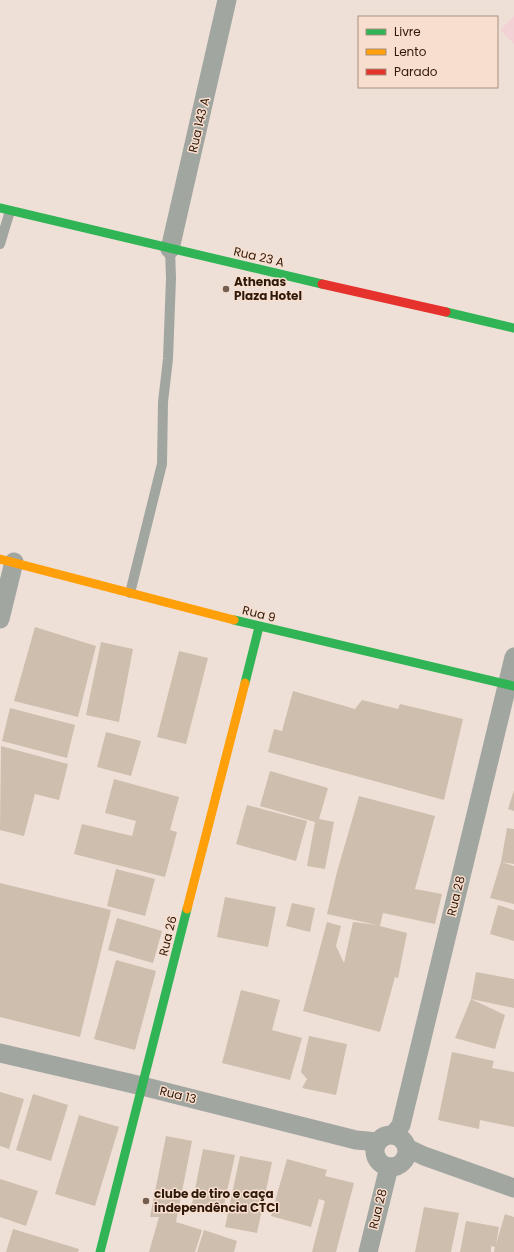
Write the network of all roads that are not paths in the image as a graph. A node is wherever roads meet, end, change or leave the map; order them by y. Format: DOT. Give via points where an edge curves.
graph roads {
  1 [pos="227,0"];
  2 [pos="5,210"];
  3 [pos="0,244"];
  4 [pos="170,249"];
  5 [pos="514,328"];
  6 [pos="7,561"];
  7 [pos="130,593"];
  8 [pos="0,619"];
  9 [pos="259,627"];
  10 [pos="514,657"];
  11 [pos="511,685"];
  12 [pos="0,1053"];
  13 [pos="142,1086"];
  14 [pos="382,1143"];
  15 [pos="400,1159"];
  16 [pos="514,1188"];
  17 [pos="100,1252"];
  18 [pos="368,1252"];
  1 -- 4 [label="street, Rua 143 A"];
  2 -- 3 [label="lane"];
  2 -- 4 [label="street, Rua 23 A"];
  4 -- 5 [label="street, Rua 23 A"];
  4 -- 7 [label="lane" via="168,359 163,402 162,464"];
  6 -- 7 [label="street, Rua 9"];
  6 -- 8 [label="street"];
  7 -- 9 [label="street, Rua 9"];
  9 -- 11 [label="street, Rua 9"];
  9 -- 13 [label="street, Rua 26"];
  10 -- 11 [label="street, Rua 28"];
  11 -- 14 [label="street, Rua 28" via="401,1125"];
  12 -- 13 [label="street, Rua 13"];
  13 -- 14 [label="street, Rua 13" via="356,1140"];
  13 -- 17 [label="street, Rua 26"];
  14 -- 15 [label="street" via="377,1159 382,1164"];
  14 -- 15 [label="street" via="400,1137 405,1142"];
  15 -- 16 [label="street" via="424,1156"];
  15 -- 18 [label="street, Rua 28"];
}
